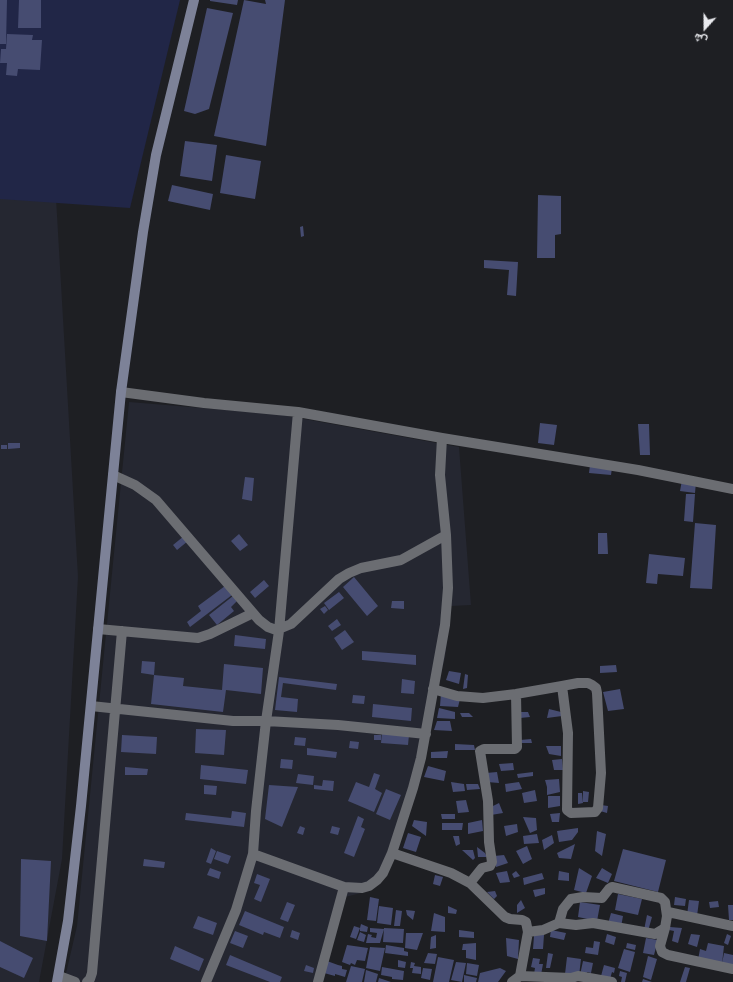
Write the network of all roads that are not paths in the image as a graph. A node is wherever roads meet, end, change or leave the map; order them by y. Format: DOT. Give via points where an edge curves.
graph roads {
  1 [pos="194,0"];
  2 [pos="121,392"];
  3 [pos="298,412"];
  4 [pos="442,438"];
  5 [pos="113,475"];
  6 [pos="733,489"];
  7 [pos="446,535"];
  8 [pos="253,613"];
  9 [pos="98,629"];
  10 [pos="122,631"];
  11 [pos="279,631"];
  12 [pos="562,686"];
  13 [pos="433,689"];
  14 [pos="516,694"];
  15 [pos="91,706"];
  16 [pos="116,708"];
  17 [pos="266,720"];
  18 [pos="426,734"];
  19 [pos="392,853"];
  20 [pos="253,854"];
  21 [pos="470,882"];
  22 [pos="344,887"];
  23 [pos="666,916"];
  24 [pos="558,923"];
  25 [pos="733,926"];
  26 [pos="665,928"];
  27 [pos="528,932"];
  28 [pos="733,969"];
  29 [pos="58,979"];
  30 [pos="516,979"];
  31 [pos="75,982"];
  32 [pos="87,982"];
  33 [pos="206,982"];
  34 [pos="318,982"];
  35 [pos="612,982"];
  1 -- 2 [label="street" via="156,156"];
  2 -- 3 [label="street"];
  2 -- 5 [label="street"];
  3 -- 4 [label="street"];
  3 -- 11 [label="street"];
  4 -- 6 [label="street" via="638,470"];
  4 -- 7 [label="street" via="440,475"];
  5 -- 8 [label="street" via="135,485 156,500"];
  5 -- 9 [label="street"];
  7 -- 11 [label="street" via="401,560 349,572 338,579 291,624"];
  7 -- 13 [label="street" via="446,617"];
  8 -- 10 [label="street" via="198,638"];
  8 -- 11 [label="street" via="263,624"];
  9 -- 10 [label="street"];
  9 -- 15 [label="street"];
  10 -- 16 [label="street"];
  11 -- 17 [label="street"];
  12 -- 12 [label="street" via="578,682 588,683 596,688 601,773 598,808 595,812 571,813 567,810 568,732"];
  12 -- 14 [label="street"];
  13 -- 14 [label="street" via="473,698"];
  13 -- 18 [label="street"];
  14 -- 21 [label="street" via="517,747 480,751 488,801 492,862 490,866 482,868"];
  15 -- 16 [label="street"];
  15 -- 29 [label="street" via="69,914"];
  16 -- 17 [label="street" via="233,721"];
  16 -- 32 [label="street" via="92,973"];
  17 -- 18 [label="street"];
  17 -- 20 [label="street"];
  18 -- 19 [label="street" via="413,788"];
  19 -- 21 [label="street"];
  19 -- 22 [label="street" via="378,880 369,886"];
  20 -- 22 [label="street"];
  20 -- 33 [label="street" via="236,910"];
  21 -- 27 [label="street" via="505,917 525,921"];
  22 -- 34 [label="street"];
  23 -- 24 [label="street" via="665,902 661,898 612,887 602,898 571,899 563,909"];
  23 -- 25 [label="street" via="668,912"];
  23 -- 26 [label="street"];
  24 -- 26 [label="street" via="576,925 593,922 652,934 657,934"];
  24 -- 27 [label="street" via="543,930"];
  26 -- 28 [label="street" via="660,946 662,952"];
  27 -- 30 [label="street"];
  29 -- 31 [label="street"];
  30 -- 35 [label="street" via="578,976"];
}
